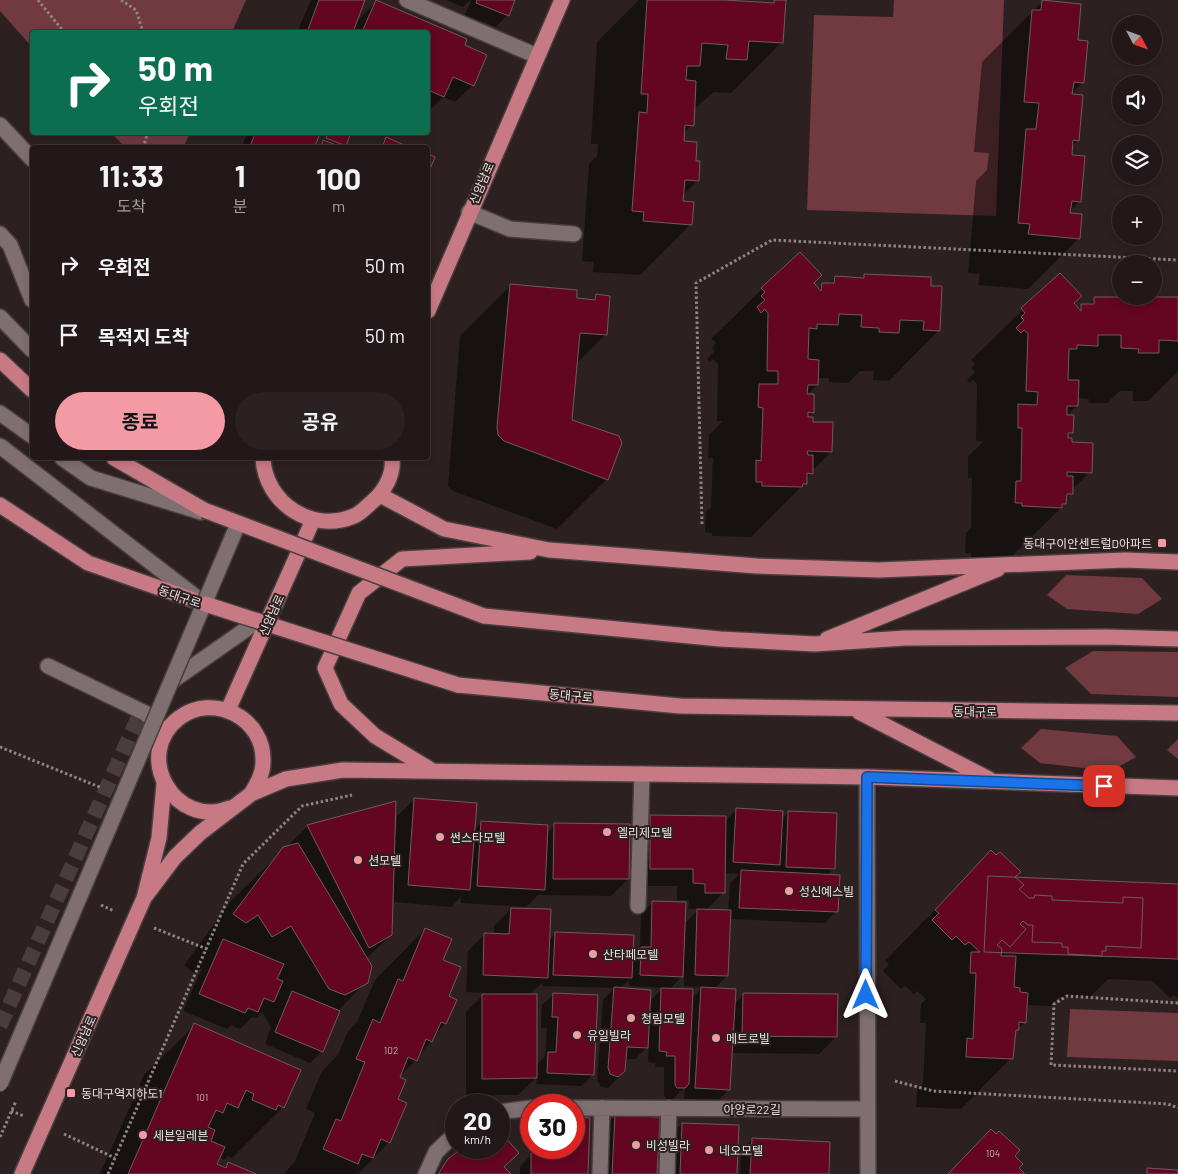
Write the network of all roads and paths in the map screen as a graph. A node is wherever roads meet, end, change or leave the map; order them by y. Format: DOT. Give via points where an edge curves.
graph roads {
  1 [pos="38,0"];
  2 [pos="121,0"];
  3 [pos="407,0"];
  4 [pos="562,0"];
  5 [pos="62,30"];
  6 [pos="142,30"];
  7 [pos="537,56"];
  8 [pos="0,125"];
  9 [pos="30,158"];
  10 [pos="469,212"];
  11 [pos="0,234"];
  12 [pos="574,234"];
  13 [pos="1178,260"];
  14 [pos="30,295"];
  15 [pos="430,306"];
  16 [pos="0,317"];
  17 [pos="30,348"];
  18 [pos="0,360"];
  19 [pos="30,388"];
  20 [pos="0,413"];
  21 [pos="30,435"];
  22 [pos="0,446"];
  23 [pos="65,460"];
  24 [pos="117,460"];
  25 [pos="264,460"];
  26 [pos="392,460"];
  27 [pos="380,495"];
  28 [pos="0,505"];
  29 [pos="313,520"];
  30 [pos="238,524"];
  31 [pos="702,524"];
  32 [pos="549,550"];
  33 [pos="1178,562"];
  34 [pos="1009,565"];
  35 [pos="205,604"];
  36 [pos="258,621"];
  37 [pos="1178,639"];
  38 [pos="815,644"];
  39 [pos="48,666"];
  40 [pos="172,681"];
  41 [pos="228,710"];
  42 [pos="855,710"];
  43 [pos="1178,713"];
  44 [pos="166,732"];
  45 [pos="0,747"];
  46 [pos="433,771"];
  47 [pos="642,774"];
  48 [pos="867,777"];
  49 [pos="993,782"];
  50 [pos="164,784"];
  51 [pos="1178,788"];
  52 [pos="111,791"];
  53 [pos="251,794"];
  54 [pos="356,794"];
  55 [pos="238,805"];
  56 [pos="144,898"];
  57 [pos="638,906"];
  58 [pos="1178,1003"];
  59 [pos="1178,1071"];
  60 [pos="895,1081"];
  61 [pos="0,1084"];
  62 [pos="585,1108"];
  63 [pos="602,1108"];
  64 [pos="669,1108"];
  65 [pos="1178,1108"];
  66 [pos="866,1109"];
  67 [pos="445,1143"];
  68 [pos="22,1174"];
  69 [pos="108,1174"];
  70 [pos="426,1174"];
  71 [pos="600,1174"];
  72 [pos="667,1174"];
  73 [pos="868,1174"];
  1 -- 5 [label="path"];
  2 -- 6 [label="path" via="136,10"];
  3 -- 7 [label="street"];
  4 -- 7 [label="main road, 신암남로"];
  7 -- 10 [label="main road, 신암남로"];
  8 -- 9 [label="street"];
  10 -- 12 [label="street" via="510,229"];
  10 -- 15 [label="main road, 신암남로"];
  11 -- 14 [label="street" via="10,245"];
  13 -- 31 [label="path" via="772,240 696,283"];
  16 -- 17 [label="street"];
  18 -- 19 [label="main road"];
  20 -- 21 [label="street"];
  22 -- 35 [label="street"];
  23 -- 30 [label="street, bridge" via="91,478"];
  24 -- 30 [label="main road, bridge" via="204,510"];
  25 -- 29 [label="main road" via="267,480 278,498 293,512"];
  26 -- 27 [label="main road" via="386,485"];
  27 -- 29 [label="main road" via="356,516 334,522"];
  27 -- 32 [label="main road" via="444,529"];
  28 -- 35 [label="main road, 동대구로" via="88,563"];
  29 -- 41 [label="main road, 신암남로"];
  30 -- 35 [label="street, bridge"];
  30 -- 38 [label="main road, bridge" via="484,616 720,639"];
  32 -- 34 [label="main road" via="757,566 878,570"];
  32 -- 46 [label="main road" via="402,559 359,593 325,668 341,704 375,736"];
  33 -- 34 [label="main road" via="1124,560"];
  34 -- 38 [label="main road"];
  35 -- 36 [label="main road, 동대구로, bridge"];
  35 -- 40 [label="street, bridge"];
  36 -- 40 [label="street"];
  36 -- 42 [label="main road, 동대구로, bridge" via="458,684 680,706"];
  37 -- 38 [label="main road" via="904,638"];
  39 -- 44 [label="street" via="145,713"];
  40 -- 61 [label="street, bridge"];
  41 -- 44 [label="main road" via="193,710"];
  41 -- 53 [label="main road" via="255,730 262,746 262,771"];
  42 -- 43 [label="main road, 동대구로"];
  42 -- 49 [label="main road"];
  44 -- 50 [label="main road" via="159,749 159,767"];
  45 -- 52 [label="path"];
  46 -- 47 [label="main road"];
  46 -- 53 [label="main road" via="343,770 286,778"];
  47 -- 48 [label="main road"];
  47 -- 57 [label="street"];
  48 -- 49 [label="main road"];
  48 -- 66 [label="street"];
  49 -- 51 [label="main road"];
  50 -- 55 [label="main road" via="174,798 190,808 206,812 223,811"];
  50 -- 56 [label="main road" via="159,838"];
  53 -- 55 [label="main road"];
  54 -- 69 [label="path" via="302,806 243,864"];
  55 -- 56 [label="main road" via="200,833 175,857"];
  56 -- 68 [label="main road, 신암남로"];
  58 -- 59 [label="path" via="1067,996 1054,1004 1050,1065"];
  60 -- 65 [label="path" via="934,1091 1168,1104"];
  62 -- 63 [label="street, 아양로22길"];
  63 -- 64 [label="street, 아양로22길"];
  63 -- 71 [label="street"];
  64 -- 66 [label="street, 아양로22길"];
  64 -- 72 [label="street"];
  66 -- 73 [label="street"];
  67 -- 70 [label="street" via="436,1152"];
}
